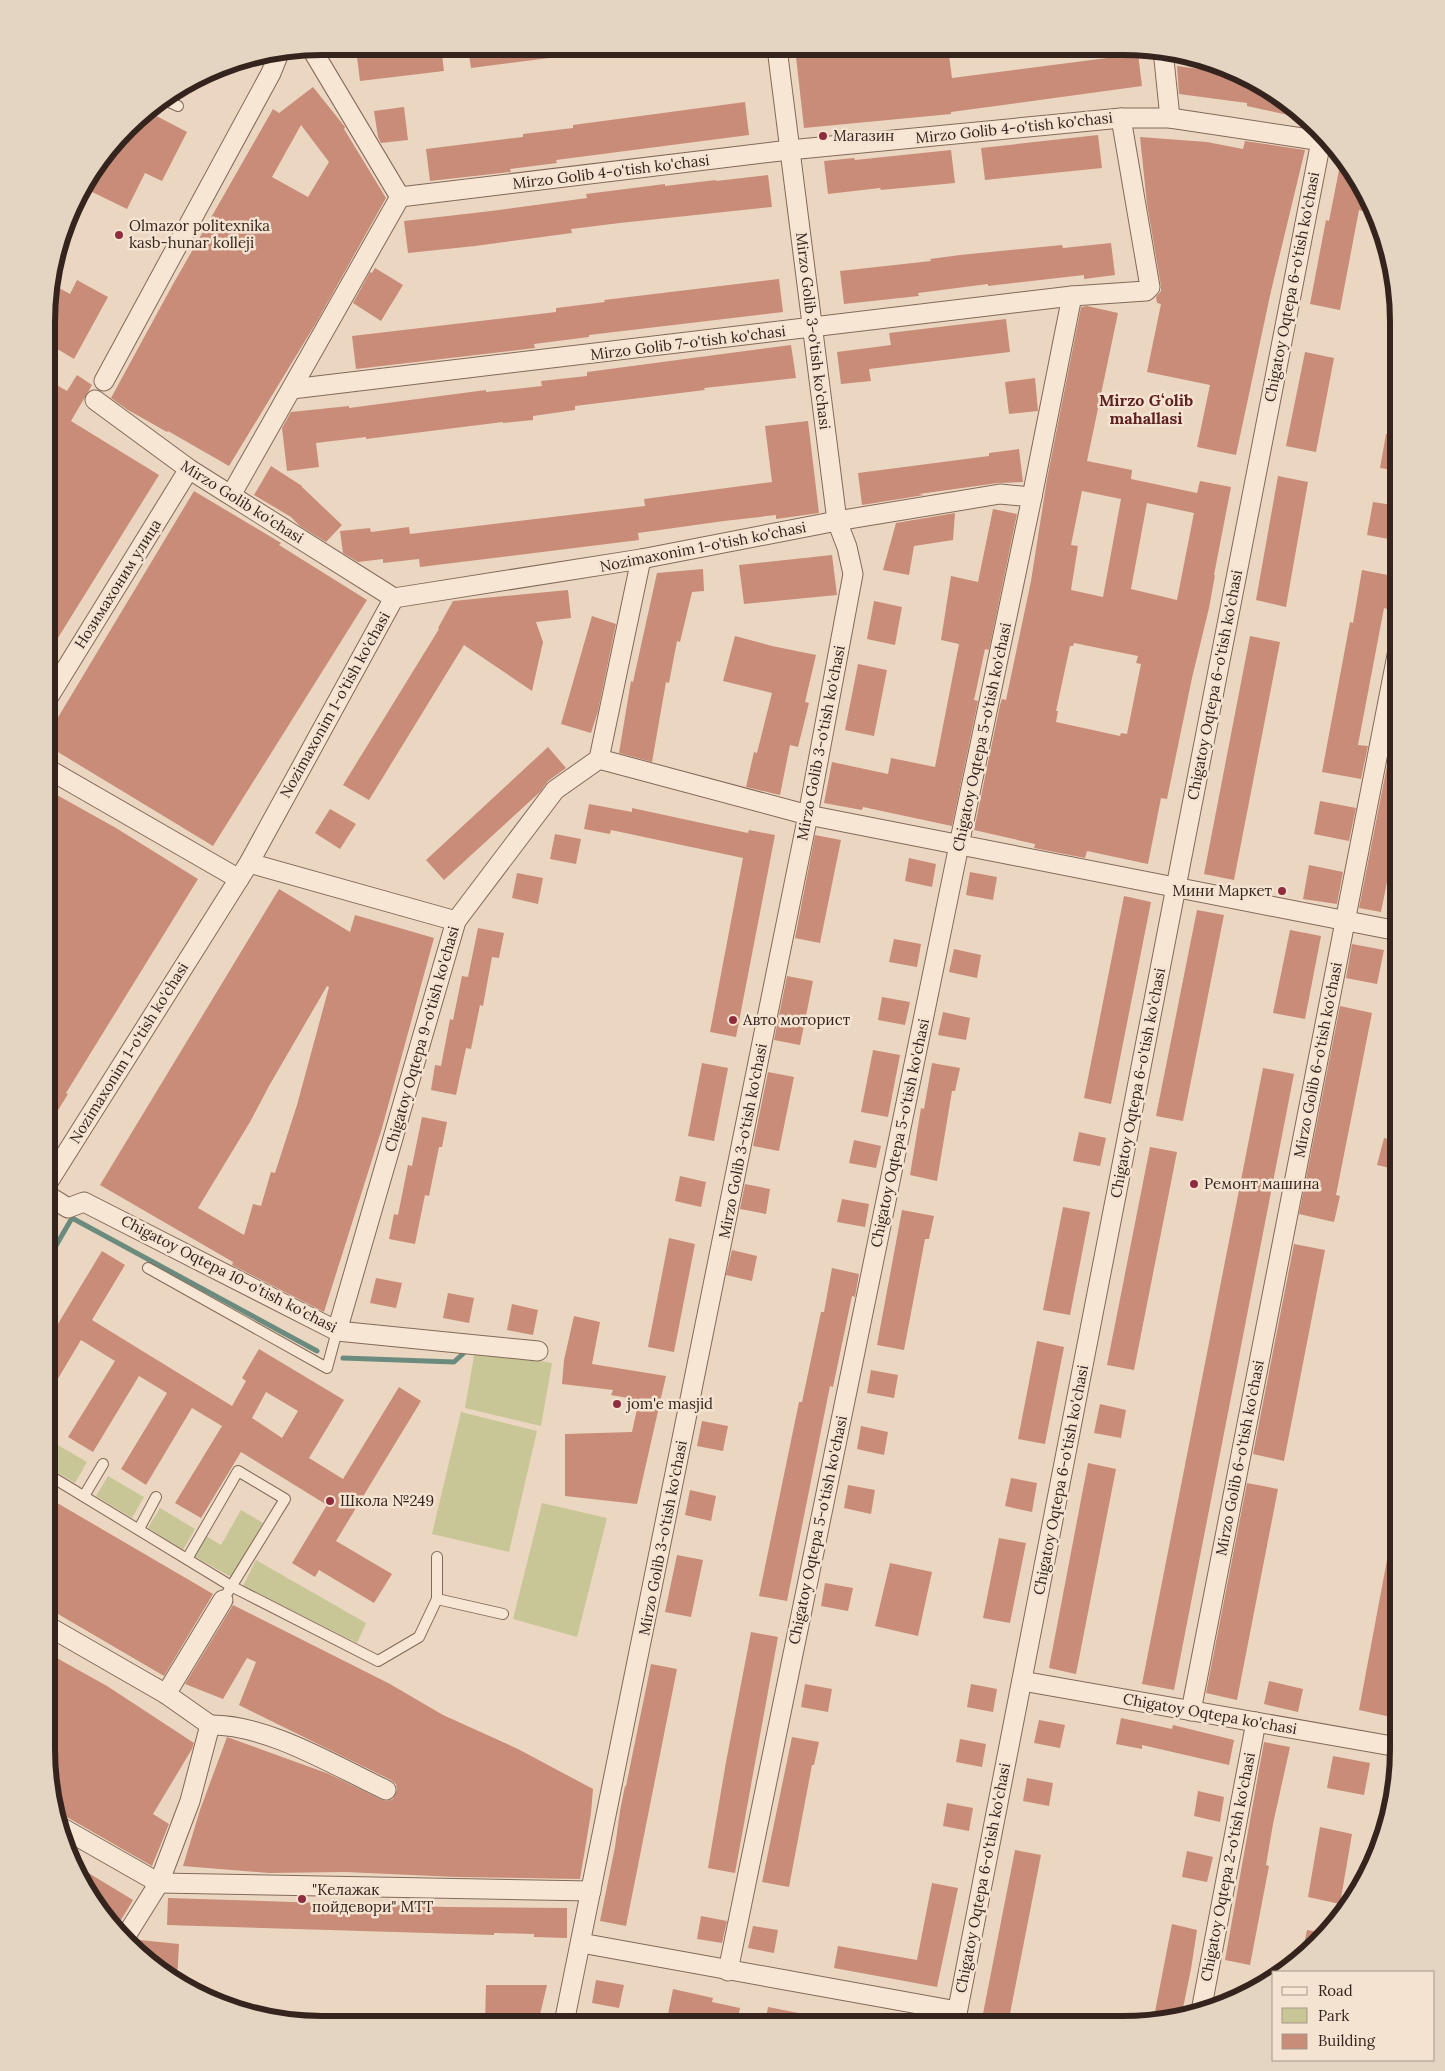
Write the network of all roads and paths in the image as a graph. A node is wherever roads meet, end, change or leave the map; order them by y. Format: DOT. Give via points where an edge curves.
graph roads {
  1 [pos="315,55"];
  2 [pos="778,55"];
  3 [pos="1163,58"];
  4 [pos="276,59"];
  5 [pos="170,102"];
  6 [pos="178,106"];
  7 [pos="1121,118"];
  8 [pos="1170,118"];
  9 [pos="1318,140"];
  10 [pos="1324,146"];
  11 [pos="789,150"];
  12 [pos="400,197"];
  13 [pos="1072,296"];
  14 [pos="812,328"];
  15 [pos="104,381"];
  16 [pos="292,389"];
  17 [pos="95,400"];
  18 [pos="189,469"];
  19 [pos="231,495"];
  20 [pos="1032,497"];
  21 [pos="837,521"];
  22 [pos="642,559"];
  23 [pos="394,598"];
  24 [pos="55,687"];
  25 [pos="1390,691"];
  26 [pos="599,759"];
  27 [pos="55,772"];
  28 [pos="808,815"];
  29 [pos="959,845"];
  30 [pos="249,863"];
  31 [pos="239,879"];
  32 [pos="1176,888"];
  33 [pos="456,921"];
  34 [pos="1345,921"];
  35 [pos="1390,929"];
  36 [pos="55,1171"];
  37 [pos="55,1200"];
  38 [pos="148,1268"];
  39 [pos="337,1331"];
  40 [pos="538,1351"];
  41 [pos="103,1464"];
  42 [pos="55,1479"];
  43 [pos="84,1496"];
  44 [pos="156,1497"];
  45 [pos="138,1530"];
  46 [pos="437,1557"];
  47 [pos="186,1558"];
  48 [pos="227,1593"];
  49 [pos="437,1599"];
  50 [pos="503,1614"];
  51 [pos="55,1630"];
  52 [pos="1022,1681"];
  53 [pos="166,1694"];
  54 [pos="1191,1711"];
  55 [pos="1256,1722"];
  56 [pos="210,1725"];
  57 [pos="1390,1746"];
  58 [pos="386,1790"];
  59 [pos="68,1831"];
  60 [pos="159,1883"];
  61 [pos="591,1891"];
  62 [pos="128,1933"];
  63 [pos="581,1943"];
  64 [pos="728,1971"];
  65 [pos="1202,2004"];
  66 [pos="565,2016"];
  67 [pos="946,2016"];
  68 [pos="956,2016"];
  1 -- 12 [label="street"];
  2 -- 11 [label="street, Mirzo Golib 3-o'tish ko'chasi"];
  3 -- 8 [label="street"];
  4 -- 15 [label="street"];
  5 -- 6 [label="lane"];
  7 -- 8 [label="street, Mirzo Golib 4-o'tish ko'chasi"];
  7 -- 11 [label="street, Mirzo Golib 4-o'tish ko'chasi"];
  7 -- 13 [label="street, Mirzo Golib 7-o'tish ko'chasi" via="1150,287 1146,292"];
  8 -- 9 [label="street, Mirzo Golib 4-o'tish ko'chasi"];
  10 -- 32 [label="street, Chigatoy Oqtepa 6-o'tish ko'chasi"];
  11 -- 12 [label="street, Mirzo Golib 4-o'tish ko'chasi"];
  11 -- 14 [label="street, Mirzo Golib 3-o'tish ko'chasi"];
  12 -- 16 [label="street"];
  13 -- 14 [label="street, Mirzo Golib 7-o'tish ko'chasi"];
  13 -- 20 [label="street, Chigatoy Oqtepa 5-o'tish ko'chasi"];
  14 -- 16 [label="street, Mirzo Golib 7-o'tish ko'chasi"];
  14 -- 21 [label="street, Mirzo Golib 3-o'tish ko'chasi"];
  16 -- 19 [label="street"];
  17 -- 18 [label="street, Mirzo Golib ko'chasi"];
  18 -- 19 [label="street, Mirzo Golib ko'chasi"];
  18 -- 24 [label="street, Нозимахоним улица"];
  19 -- 23 [label="street, Mirzo Golib ko'chasi"];
  20 -- 21 [label="street, Nozimaxonim 1-o'tish ko'chasi" via="1000,494"];
  20 -- 29 [label="street, Chigatoy Oqtepa 5-o'tish ko'chasi"];
  21 -- 22 [label="street, Nozimaxonim 1-o'tish ko'chasi"];
  21 -- 28 [label="street, Mirzo Golib 3-o'tish ko'chasi" via="853,574"];
  22 -- 23 [label="street, Nozimaxonim 1-o'tish ko'chasi"];
  22 -- 26 [label="street"];
  23 -- 30 [label="street, Nozimaxonim 1-o'tish ko'chasi"];
  25 -- 34 [label="street, Mirzo Golib 6-o'tish ko'chasi"];
  26 -- 28 [label="street"];
  26 -- 33 [label="street, Chigatoy Oqtepa 9-o'tish ko'chasi" via="555,790"];
  27 -- 31 [label="street"];
  28 -- 29 [label="street"];
  28 -- 61 [label="street, Mirzo Golib 3-o'tish ko'chasi"];
  29 -- 32 [label="street"];
  29 -- 64 [label="street, Chigatoy Oqtepa 5-o'tish ko'chasi"];
  30 -- 31 [label="street, Nozimaxonim 1-o'tish ko'chasi"];
  30 -- 33 [label="street"];
  31 -- 36 [label="street, Nozimaxonim 1-o'tish ko'chasi"];
  32 -- 34 [label="street"];
  32 -- 52 [label="street, Chigatoy Oqtepa 6-o'tish ko'chasi"];
  33 -- 39 [label="street, Chigatoy Oqtepa 9-o'tish ko'chasi"];
  34 -- 35 [label="street"];
  34 -- 54 [label="street, Mirzo Golib 6-o'tish ko'chasi"];
  37 -- 39 [label="street, Chigatoy Oqtepa 10-o'tish ko'chasi" via="68,1208 84,1202"];
  38 -- 39 [label="lane" via="327,1368"];
  39 -- 40 [label="street, Chigatoy Oqtepa 10-o'tish ko'chasi"];
  41 -- 43 [label="lane"];
  42 -- 43 [label="lane"];
  43 -- 45 [label="lane"];
  44 -- 45 [label="lane"];
  45 -- 47 [label="lane"];
  46 -- 49 [label="lane"];
  47 -- 48 [label="lane"];
  47 -- 48 [label="lane" via="238,1471 284,1499"];
  48 -- 49 [label="lane" via="378,1661 419,1637"];
  48 -- 53 [label="street"];
  49 -- 50 [label="lane"];
  51 -- 53 [label="street"];
  52 -- 54 [label="street, Chigatoy Oqtepa ko'chasi"];
  52 -- 68 [label="street, Chigatoy Oqtepa 6-o'tish ko'chasi"];
  53 -- 56 [label="street"];
  54 -- 55 [label="street, Chigatoy Oqtepa ko'chasi"];
  55 -- 57 [label="street, Chigatoy Oqtepa ko'chasi"];
  55 -- 65 [label="street, Chigatoy Oqtepa 2-o'tish ko'chasi"];
  56 -- 58 [label="street" via="258,1732"];
  56 -- 60 [label="street" via="190,1801"];
  59 -- 60 [label="street"];
  60 -- 61 [label="street"];
  60 -- 62 [label="street"];
  61 -- 63 [label="street, Mirzo Golib 3-o'tish ko'chasi"];
  63 -- 64 [label="street"];
  63 -- 66 [label="street, Mirzo Golib 3-o'tish ko'chasi"];
  64 -- 67 [label="street"];
}
